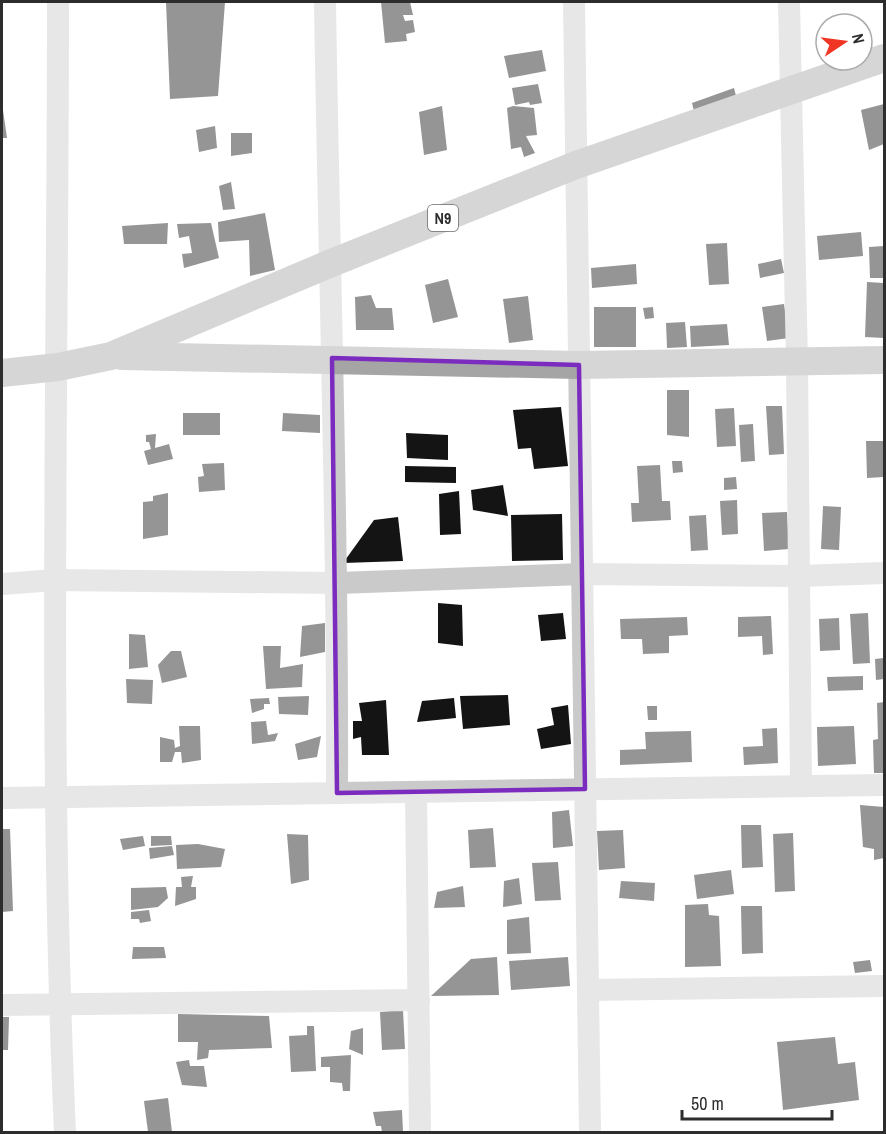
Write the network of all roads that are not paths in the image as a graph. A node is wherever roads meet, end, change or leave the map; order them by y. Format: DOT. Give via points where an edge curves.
graph roads {
  1 [pos="58,2"];
  2 [pos="325,2"];
  3 [pos="574,2"];
  4 [pos="789,2"];
  5 [pos="885,58"];
  6 [pos="790,91"];
  7 [pos="576,165"];
  8 [pos="328,264"];
  9 [pos="111,356"];
  10 [pos="332,358"];
  11 [pos="885,360"];
  12 [pos="797,362"];
  13 [pos="579,365"];
  14 [pos="58,367"];
  15 [pos="2,373"];
  16 [pos="885,573"];
  17 [pos="582,574"];
  18 [pos="800,576"];
  19 [pos="55,580"];
  20 [pos="338,583"];
  21 [pos="2,584"];
  22 [pos="885,785"];
  23 [pos="801,786"];
  24 [pos="585,789"];
  25 [pos="416,792"];
  26 [pos="337,793"];
  27 [pos="57,797"];
  28 [pos="2,798"];
  29 [pos="885,986"];
  30 [pos="588,990"];
  31 [pos="419,1000"];
  32 [pos="59,1004"];
  33 [pos="2,1005"];
  34 [pos="65,1132"];
  35 [pos="420,1132"];
  36 [pos="590,1132"];
  1 -- 14 [label="street"];
  2 -- 8 [label="street"];
  3 -- 7 [label="street"];
  4 -- 6 [label="street"];
  5 -- 6 [label="main road, N9"];
  6 -- 7 [label="main road, N9"];
  6 -- 12 [label="street"];
  7 -- 8 [label="main road, N9"];
  7 -- 13 [label="street"];
  8 -- 9 [label="main road, N9"];
  8 -- 10 [label="street"];
  9 -- 10 [label="main road"];
  9 -- 14 [label="main road, N9"];
  10 -- 13 [label="main road"];
  10 -- 20 [label="street"];
  11 -- 12 [label="main road"];
  12 -- 13 [label="main road"];
  12 -- 18 [label="street"];
  13 -- 17 [label="street"];
  14 -- 15 [label="main road, N9"];
  14 -- 19 [label="street"];
  16 -- 18 [label="street"];
  17 -- 18 [label="street"];
  17 -- 20 [label="street"];
  17 -- 24 [label="street"];
  18 -- 23 [label="street"];
  19 -- 20 [label="street"];
  19 -- 21 [label="street"];
  19 -- 27 [label="street"];
  20 -- 26 [label="street"];
  22 -- 23 [label="street"];
  23 -- 24 [label="street"];
  24 -- 25 [label="street"];
  24 -- 30 [label="street"];
  25 -- 26 [label="street"];
  25 -- 31 [label="street"];
  26 -- 27 [label="street"];
  27 -- 28 [label="street"];
  27 -- 32 [label="street"];
  29 -- 30 [label="street"];
  30 -- 36 [label="street"];
  31 -- 32 [label="street"];
  31 -- 35 [label="street"];
  32 -- 33 [label="street"];
  32 -- 34 [label="street"];
}
